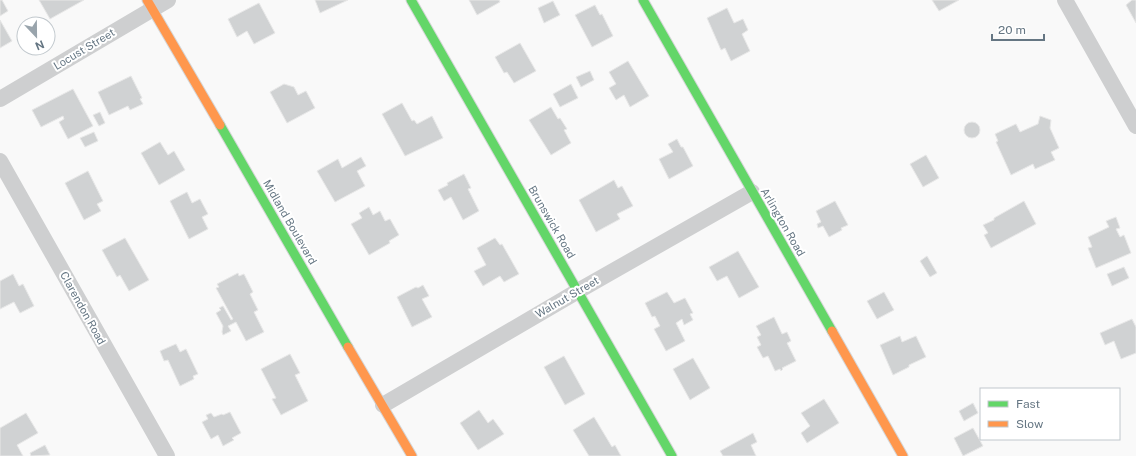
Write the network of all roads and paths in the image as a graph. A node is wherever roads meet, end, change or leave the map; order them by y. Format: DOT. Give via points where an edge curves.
graph roads {
  1 [pos="168,0"];
  2 [pos="411,0"];
  3 [pos="643,0"];
  4 [pos="1065,0"];
  5 [pos="150,4"];
  6 [pos="0,99"];
  7 [pos="1136,126"];
  8 [pos="0,161"];
  9 [pos="752,192"];
  10 [pos="578,291"];
  11 [pos="383,405"];
  12 [pos="167,456"];
  13 [pos="412,456"];
  14 [pos="672,456"];
  15 [pos="903,456"];
  1 -- 5 [label="street, Locust Street"];
  2 -- 10 [label="street, Brunswick Road"];
  3 -- 9 [label="street, Arlington Road"];
  4 -- 7 [label="street"];
  5 -- 6 [label="street, Locust Street"];
  5 -- 11 [label="street, Midland Boulevard"];
  8 -- 12 [label="street, Clarendon Road"];
  9 -- 10 [label="street, Walnut Street"];
  9 -- 15 [label="street, Arlington Road"];
  10 -- 11 [label="street, Walnut Street"];
  10 -- 14 [label="street, Brunswick Road"];
  11 -- 13 [label="street, Midland Boulevard"];
}
